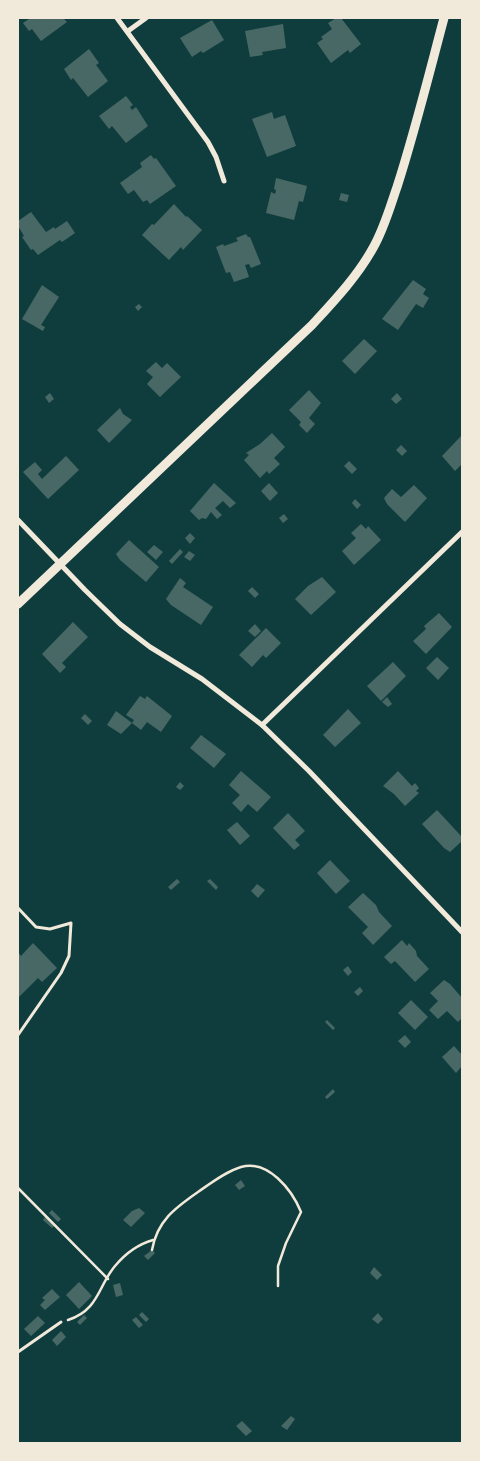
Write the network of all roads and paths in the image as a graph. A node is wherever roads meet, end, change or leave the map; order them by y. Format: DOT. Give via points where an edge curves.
graph roads {
  1 [pos="117,18"];
  2 [pos="146,18"];
  3 [pos="444,18"];
  4 [pos="128,31"];
  5 [pos="224,181"];
  6 [pos="18,520"];
  7 [pos="462,532"];
  8 [pos="60,563"];
  9 [pos="18,604"];
  10 [pos="262,725"];
  11 [pos="18,908"];
  12 [pos="462,932"];
  13 [pos="18,1035"];
  14 [pos="18,1188"];
  15 [pos="153,1240"];
  16 [pos="152,1250"];
  17 [pos="108,1279"];
  18 [pos="278,1286"];
  19 [pos="61,1322"];
  20 [pos="18,1352"];
  1 -- 4 [label="street"];
  2 -- 4 [label="street"];
  3 -- 8 [label="main road" via="402,173 383,228 360,268 312,325"];
  4 -- 5 [label="street" via="208,142"];
  6 -- 8 [label="street"];
  7 -- 10 [label="street"];
  8 -- 9 [label="main road"];
  8 -- 10 [label="street" via="120,624 202,679"];
  10 -- 12 [label="street"];
  11 -- 13 [label="lane" via="36,927 50,929 71,923 69,956 62,973"];
  14 -- 17 [label="path"];
  15 -- 16 [label="path"];
  15 -- 17 [label="path" via="140,1244 115,1266"];
  15 -- 18 [label="path" via="161,1223 219,1177 243,1166 269,1172 284,1184 301,1212 278,1266"];
  17 -- 19 [label="path" via="95,1302 75,1317"];
  19 -- 20 [label="lane"];
}
